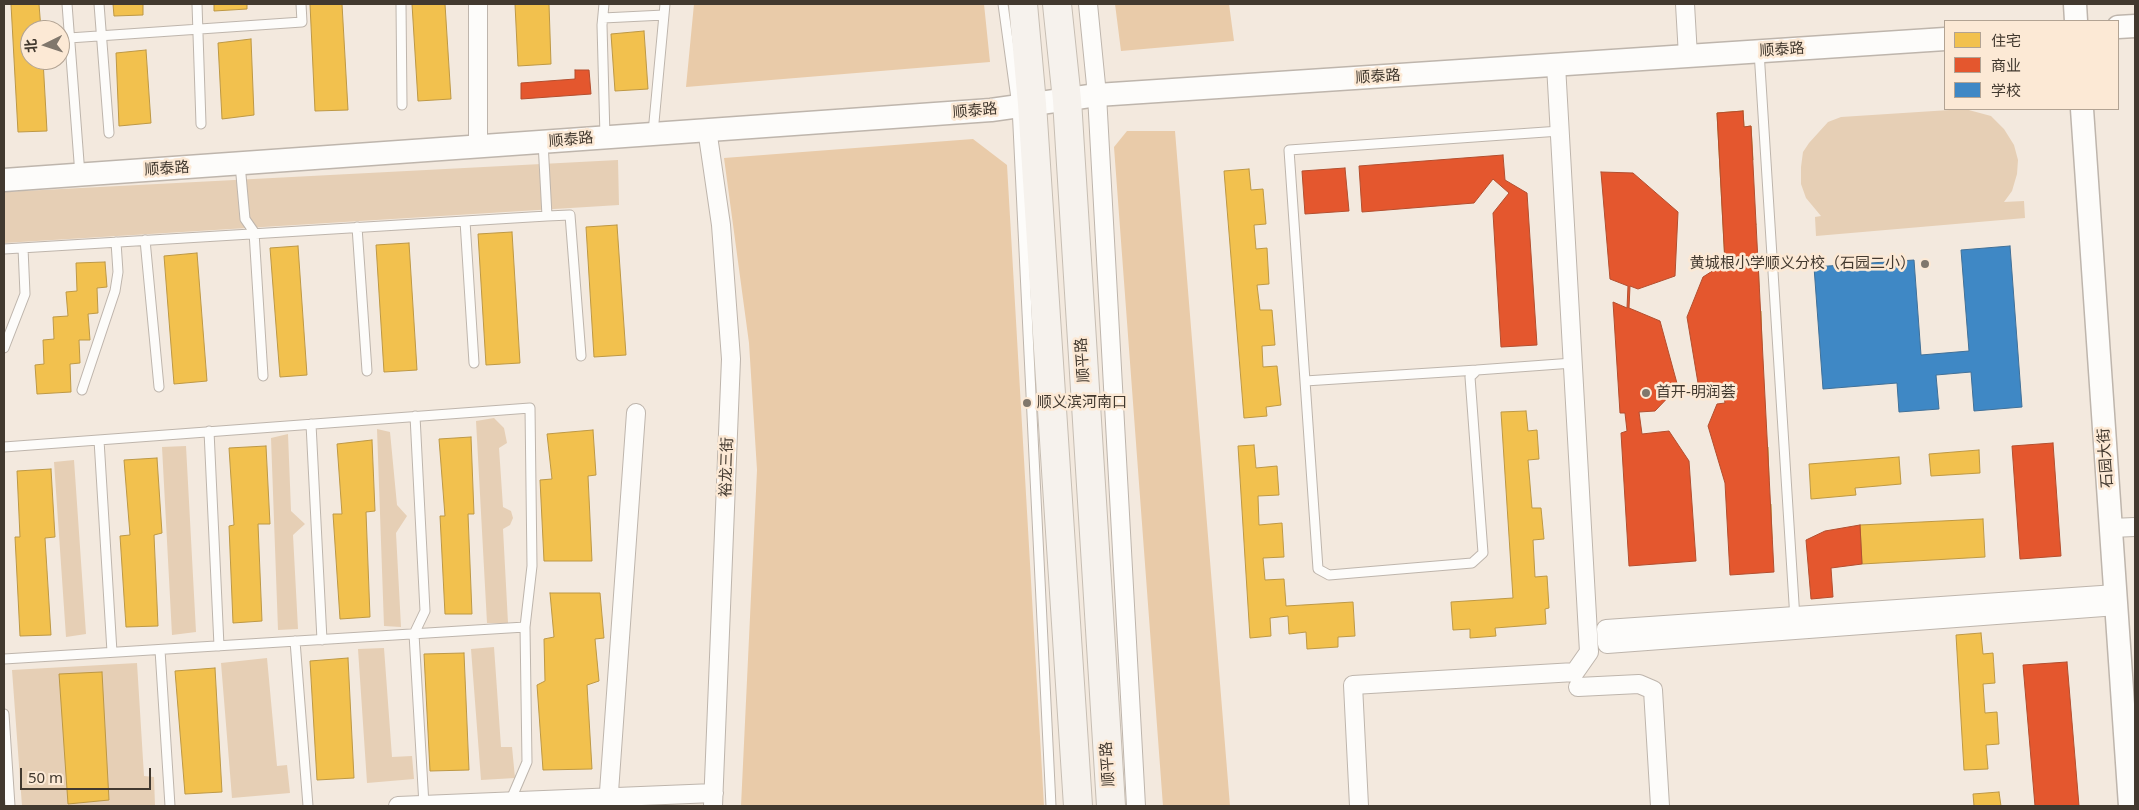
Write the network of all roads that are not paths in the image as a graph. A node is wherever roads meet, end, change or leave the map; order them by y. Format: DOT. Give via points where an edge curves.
graph roads {
  1 [pos="67,4"];
  2 [pos="99,4"];
  3 [pos="197,4"];
  4 [pos="300,4"];
  5 [pos="401,4"];
  6 [pos="478,4"];
  7 [pos="604,4"];
  8 [pos="665,4"];
  9 [pos="1003,4"];
  10 [pos="1023,4"];
  11 [pos="1057,4"];
  12 [pos="1088,4"];
  13 [pos="1685,4"];
  14 [pos="2075,4"];
  15 [pos="664,15"];
  16 [pos="603,18"];
  17 [pos="68,20"];
  18 [pos="2076,20"];
  19 [pos="2135,26"];
  20 [pos="2119,27"];
  21 [pos="198,29"];
  22 [pos="102,36"];
  23 [pos="70,38"];
  24 [pos="1944,39"];
  25 [pos="70,51"];
  26 [pos="1759,51"];
  27 [pos="1688,56"];
  28 [pos="1556,65"];
  29 [pos="1098,95"];
  30 [pos="1067,100"];
  31 [pos="402,105"];
  32 [pos="1024,105"];
  33 [pos="2082,110"];
  34 [pos="201,124"];
  35 [pos="707,129"];
  36 [pos="1560,131"];
  37 [pos="110,133"];
  38 [pos="653,133"];
  39 [pos="605,137"];
  40 [pos="543,142"];
  41 [pos="478,147"];
  42 [pos="240,164"];
  43 [pos="80,176"];
  44 [pos="4,180"];
  45 [pos="547,216"];
  46 [pos="466,220"];
  47 [pos="357,226"];
  48 [pos="254,232"];
  49 [pos="146,240"];
  50 [pos="116,242"];
  51 [pos="23,248"];
  52 [pos="4,249"];
  53 [pos="4,348"];
  54 [pos="581,356"];
  55 [pos="474,362"];
  56 [pos="1573,363"];
  57 [pos="1477,370"];
  58 [pos="367,371"];
  59 [pos="263,376"];
  60 [pos="1305,381"];
  61 [pos="159,387"];
  62 [pos="82,390"];
  63 [pos="636,413"];
  64 [pos="415,416"];
  65 [pos="310,424"];
  66 [pos="209,431"];
  67 [pos="99,440"];
  68 [pos="4,447"];
  69 [pos="2135,527"];
  70 [pos="2111,528"];
  71 [pos="2116,600"];
  72 [pos="1795,623"];
  73 [pos="525,627"];
  74 [pos="414,634"];
  75 [pos="1606,636"];
  76 [pos="322,640"];
  77 [pos="295,641"];
  78 [pos="219,646"];
  79 [pos="160,650"];
  80 [pos="112,652"];
  81 [pos="4,659"];
  82 [pos="1578,687"];
  83 [pos="4,714"];
  84 [pos="713,799"];
  85 [pos="608,802"];
  86 [pos="509,804"];
  87 [pos="424,805"];
  88 [pos="10,806"];
  89 [pos="170,806"];
  90 [pos="308,806"];
  91 [pos="398,806"];
  92 [pos="1051,806"];
  93 [pos="1078,806"];
  94 [pos="1111,806"];
  95 [pos="1136,806"];
  96 [pos="1359,806"];
  97 [pos="1660,806"];
  98 [pos="2130,806"];
  1 -- 17 [label="lane"];
  2 -- 22 [label="lane"];
  3 -- 21 [label="lane"];
  4 -- 21 [label="lane" via="302,22"];
  5 -- 31 [label="lane"];
  6 -- 41 [label="street"];
  7 -- 16 [label="lane"];
  8 -- 15 [label="lane"];
  9 -- 32 [label="lane"];
  10 -- 32 [label="main road"];
  11 -- 30 [label="main road, 顺平路"];
  12 -- 29 [label="street"];
  13 -- 27 [label="street"];
  14 -- 18 [label="street"];
  15 -- 16 [label="lane"];
  15 -- 38 [label="lane"];
  16 -- 39 [label="lane"];
  19 -- 20 [label="street"];
  21 -- 22 [label="lane"];
  21 -- 34 [label="lane"];
  22 -- 23 [label="lane"];
  22 -- 37 [label="lane"];
  24 -- 26 [label="street, 顺泰路"];
  25 -- 43 [label="lane"];
  26 -- 27 [label="street, 顺泰路"];
  26 -- 72 [label="lane"];
  27 -- 28 [label="street, 顺泰路"];
  28 -- 29 [label="street, 顺泰路"];
  28 -- 36 [label="street"];
  29 -- 30 [label="street, 顺泰路"];
  29 -- 95 [label="street"];
  30 -- 32 [label="street, 顺泰路"];
  30 -- 94 [label="main road, 顺平路"];
  32 -- 35 [label="street, 顺泰路"];
  32 -- 92 [label="lane"];
  32 -- 93 [label="main road"];
  33 -- 70 [label="street, 石园大街"];
  35 -- 38 [label="street, 顺泰路"];
  35 -- 84 [label="street, 裕龙三街" via="721,226 731,359"];
  36 -- 56 [label="street"];
  36 -- 60 [label="lane" via="1289,150"];
  38 -- 39 [label="street, 顺泰路"];
  39 -- 40 [label="street, 顺泰路"];
  40 -- 41 [label="street, 顺泰路"];
  40 -- 45 [label="lane"];
  41 -- 42 [label="street, 顺泰路"];
  42 -- 43 [label="street, 顺泰路"];
  42 -- 48 [label="lane" via="245,218"];
  43 -- 44 [label="street, 顺泰路"];
  45 -- 46 [label="lane"];
  45 -- 54 [label="lane" via="570,214"];
  46 -- 47 [label="lane"];
  46 -- 55 [label="lane"];
  47 -- 48 [label="lane"];
  47 -- 58 [label="lane"];
  48 -- 49 [label="lane"];
  48 -- 59 [label="lane"];
  49 -- 50 [label="lane"];
  49 -- 61 [label="lane"];
  50 -- 51 [label="lane"];
  50 -- 62 [label="lane" via="118,272 115,291"];
  51 -- 52 [label="lane"];
  51 -- 53 [label="lane" via="25,294"];
  56 -- 57 [label="lane"];
  56 -- 96 [label="street" via="1589,652 1575,672 1353,685"];
  57 -- 60 [label="lane"];
  57 -- 60 [label="lane" via="1470,377 1483,553 1472,562 1329,575 1318,569"];
  63 -- 85 [label="street"];
  64 -- 65 [label="lane"];
  64 -- 73 [label="lane" via="530,408 532,566"];
  64 -- 74 [label="lane" via="425,611"];
  65 -- 66 [label="lane"];
  65 -- 76 [label="lane"];
  66 -- 67 [label="lane"];
  66 -- 78 [label="lane"];
  67 -- 68 [label="lane"];
  67 -- 80 [label="lane"];
  69 -- 70 [label="street"];
  70 -- 71 [label="street, 石园大街"];
  71 -- 72 [label="street"];
  71 -- 98 [label="street, 石园大街"];
  72 -- 75 [label="street"];
  73 -- 74 [label="lane"];
  73 -- 86 [label="lane" via="527,762"];
  74 -- 76 [label="lane"];
  74 -- 87 [label="lane"];
  76 -- 77 [label="lane"];
  77 -- 78 [label="lane"];
  77 -- 90 [label="lane"];
  78 -- 79 [label="lane"];
  79 -- 80 [label="lane"];
  79 -- 89 [label="lane"];
  80 -- 81 [label="lane"];
  82 -- 97 [label="street" via="1639,684 1653,690"];
  83 -- 88 [label="lane"];
  84 -- 85 [label="street"];
  85 -- 86 [label="street"];
  86 -- 87 [label="street"];
  87 -- 91 [label="street"];
}
